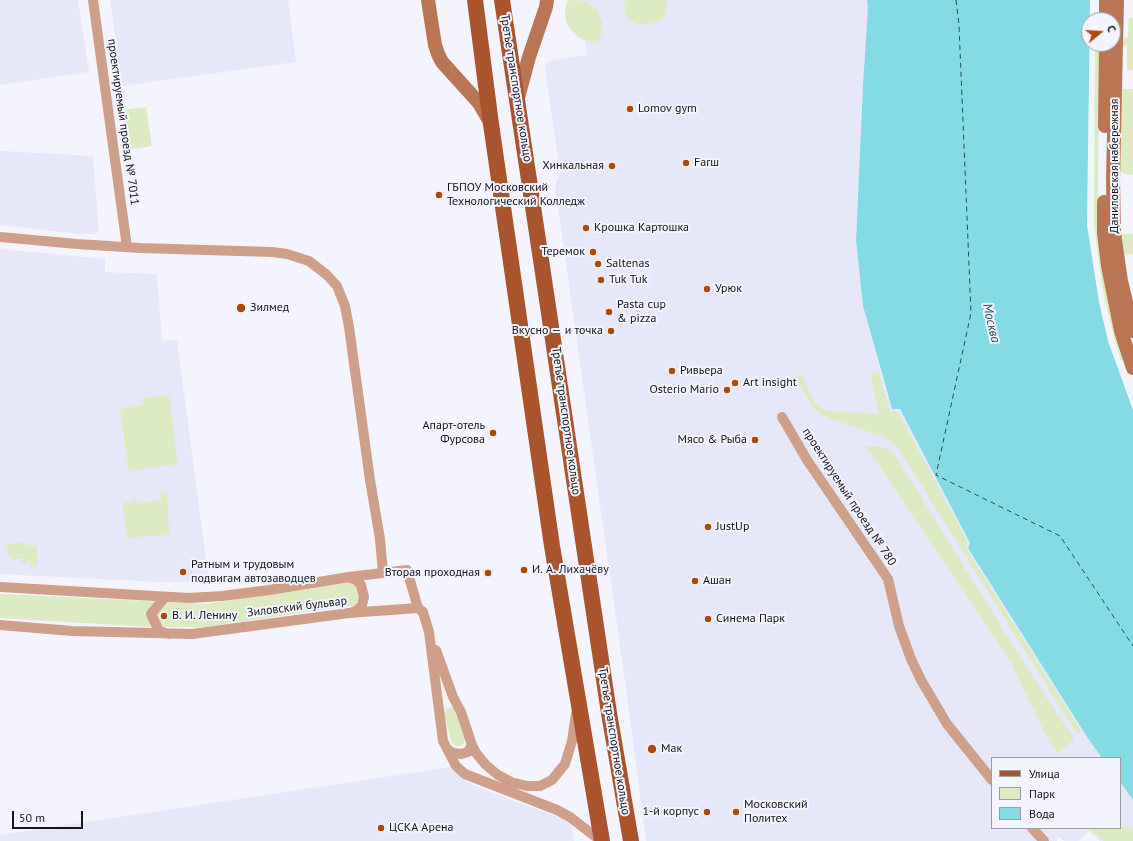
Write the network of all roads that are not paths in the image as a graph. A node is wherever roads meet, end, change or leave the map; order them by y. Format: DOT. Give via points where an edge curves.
graph roads {
  1 [pos="93,0"];
  2 [pos="428,0"];
  3 [pos="475,0"];
  4 [pos="502,0"];
  5 [pos="547,0"];
  6 [pos="1106,0"];
  7 [pos="1117,0"];
  8 [pos="1106,12"];
  9 [pos="1106,52"];
  10 [pos="518,98"];
  11 [pos="491,124"];
  12 [pos="0,237"];
  13 [pos="127,247"];
  14 [pos="1133,331"];
  15 [pos="1133,368"];
  16 [pos="782,417"];
  17 [pos="383,573"];
  18 [pos="349,577"];
  19 [pos="0,588"];
  20 [pos="165,597"];
  21 [pos="420,610"];
  22 [pos="351,613"];
  23 [pos="0,625"];
  24 [pos="429,632"];
  25 [pos="172,635"];
  26 [pos="578,700"];
  27 [pos="456,703"];
  28 [pos="438,705"];
  29 [pos="472,745"];
  30 [pos="447,749"];
  31 [pos="991,779"];
  32 [pos="1033,829"];
  33 [pos="602,841"];
  34 [pos="631,841"];
  35 [pos="1044,841"];
  1 -- 13 [label="street, проектируемый проезд № 7011"];
  2 -- 11 [label="main road" via="434,45 442,62 479,103"];
  3 -- 11 [label="main road"];
  4 -- 10 [label="main road, Третье транспортное кольцо"];
  5 -- 10 [label="main road"];
  6 -- 8 [label="main road"];
  7 -- 14 [label="main road, Даниловская набережная" via="1114,233 1121,281"];
  9 -- 15 [label="main road, Даниловская набережная" via="1104,233 1116,311"];
  10 -- 34 [label="main road, Третье транспортное кольцо" via="609,713"];
  11 -- 26 [label="main road" via="552,546"];
  12 -- 13 [label="street"];
  13 -- 17 [label="street" via="287,254 309,261 337,286 345,306 349,327"];
  16 -- 31 [label="street, проектируемый проезд № 780" via="807,460 888,579 899,626 921,680 947,724"];
  17 -- 18 [label="street, Зиловский бульвар"];
  17 -- 21 [label="street, Зиловский бульвар" via="407,570"];
  18 -- 20 [label="street, Зиловский бульвар" via="222,596"];
  18 -- 22 [label="street" via="361,586 364,597 362,605"];
  19 -- 20 [label="street, Зиловский бульвар"];
  20 -- 25 [label="street" via="151,614 159,631"];
  21 -- 22 [label="street, Зиловский бульвар"];
  21 -- 24 [label="street"];
  22 -- 25 [label="street, Зиловский бульвар"];
  23 -- 25 [label="street, Зиловский бульвар"];
  24 -- 27 [label="street"];
  24 -- 28 [label="street"];
  26 -- 29 [label="street" via="572,741 565,764 552,780 540,786 511,782 498,775 486,765"];
  26 -- 33 [label="main road"];
  27 -- 28 [label="street" via="446,700"];
  27 -- 29 [label="street" via="462,712"];
  28 -- 30 [label="street" via="443,741"];
  29 -- 30 [label="street" via="468,752 461,754"];
  30 -- 33 [label="street" via="456,766 466,774 558,810"];
  32 -- 35 [label="street"];
}
